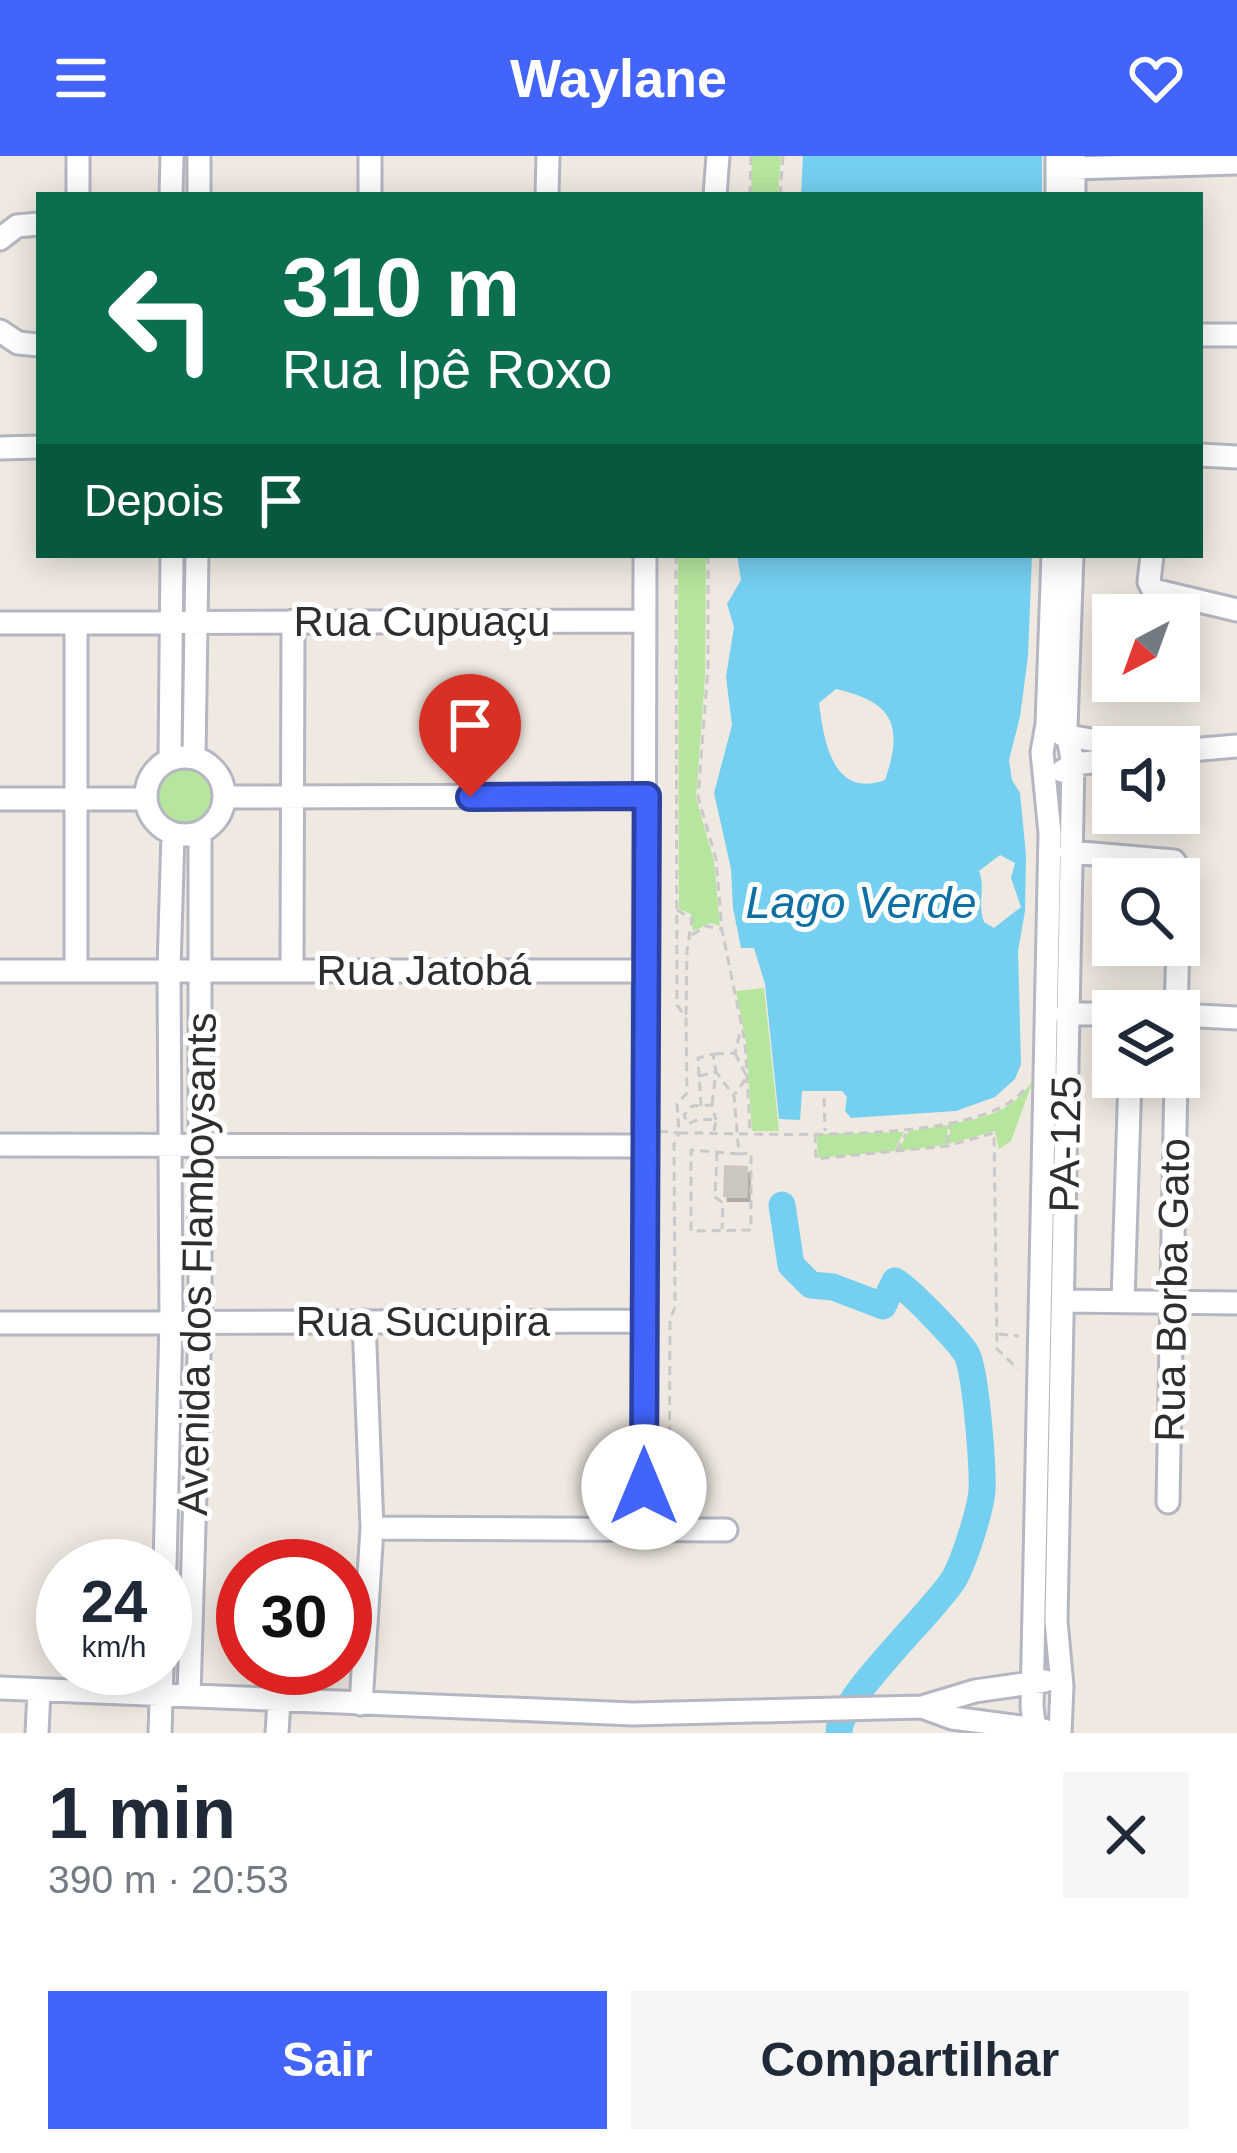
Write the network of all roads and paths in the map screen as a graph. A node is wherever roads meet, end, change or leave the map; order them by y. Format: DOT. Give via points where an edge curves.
graph roads {
  1 [pos="78,156"];
  2 [pos="172,156"];
  3 [pos="199,156"];
  4 [pos="370,156"];
  5 [pos="548,156"];
  6 [pos="718,156"];
  7 [pos="751,156"];
  8 [pos="783,156"];
  9 [pos="1068,160"];
  10 [pos="1237,163"];
  11 [pos="78,192"];
  12 [pos="171,192"];
  13 [pos="199,192"];
  14 [pos="370,192"];
  15 [pos="547,192"];
  16 [pos="715,192"];
  17 [pos="750,192"];
  18 [pos="780,192"];
  19 [pos="1058,192"];
  20 [pos="1073,192"];
  21 [pos="36,224"];
  22 [pos="0,239"];
  23 [pos="0,331"];
  24 [pos="1203,335"];
  25 [pos="1237,335"];
  26 [pos="36,345"];
  27 [pos="36,447"];
  28 [pos="0,448"];
  29 [pos="1203,455"];
  30 [pos="1237,457"];
  31 [pos="172,558"];
  32 [pos="197,558"];
  33 [pos="645,558"];
  34 [pos="676,558"];
  35 [pos="708,558"];
  36 [pos="1053,558"];
  37 [pos="1072,558"];
  38 [pos="1152,558"];
  39 [pos="1237,610"];
  40 [pos="172,621"];
  41 [pos="198,621"];
  42 [pos="293,621"];
  43 [pos="645,621"];
  44 [pos="0,622"];
  45 [pos="76,623"];
  46 [pos="1044,739"];
  47 [pos="1071,739"];
  48 [pos="1092,742"];
  49 [pos="1237,746"];
  50 [pos="1200,749"];
  51 [pos="194,758"];
  52 [pos="170,760"];
  53 [pos="1092,762"];
  54 [pos="1073,764"];
  55 [pos="1045,765"];
  56 [pos="647,796"];
  57 [pos="224,797"];
  58 [pos="292,797"];
  59 [pos="0,799"];
  60 [pos="146,799"];
  61 [pos="76,800"];
  62 [pos="200,832"];
  63 [pos="173,833"];
  64 [pos="1070,852"];
  65 [pos="1139,858"];
  66 [pos="676,910"];
  67 [pos="722,930"];
  68 [pos="692,935"];
  69 [pos="170,969"];
  70 [pos="76,970"];
  71 [pos="200,970"];
  72 [pos="292,970"];
  73 [pos="647,970"];
  74 [pos="0,971"];
  75 [pos="1092,1014"];
  76 [pos="1066,1015"];
  77 [pos="1200,1015"];
  78 [pos="686,1018"];
  79 [pos="1237,1018"];
  80 [pos="742,1027"];
  81 [pos="735,1053"];
  82 [pos="713,1054"];
  83 [pos="716,1072"];
  84 [pos="698,1076"];
  85 [pos="747,1077"];
  86 [pos="734,1096"];
  87 [pos="1019,1096"];
  88 [pos="824,1098"];
  89 [pos="1129,1098"];
  90 [pos="1175,1098"];
  91 [pos="701,1106"];
  92 [pos="712,1106"];
  93 [pos="716,1120"];
  94 [pos="950,1123"];
  95 [pos="908,1130"];
  96 [pos="713,1132"];
  97 [pos="736,1132"];
  98 [pos="750,1132"];
  99 [pos="825,1132"];
  100 [pos="679,1133"];
  101 [pos="815,1133"];
  102 [pos="199,1144"];
  103 [pos="0,1145"];
  104 [pos="644,1146"];
  105 [pos="946,1146"];
  106 [pos="173,1147"];
  107 [pos="717,1152"];
  108 [pos="895,1153"];
  109 [pos="739,1154"];
  110 [pos="722,1231"];
  111 [pos="1063,1301"];
  112 [pos="1123,1301"];
  113 [pos="1173,1302"];
  114 [pos="1237,1304"];
  115 [pos="171,1321"];
  116 [pos="200,1321"];
  117 [pos="364,1321"];
  118 [pos="0,1322"];
  119 [pos="645,1322"];
  120 [pos="1025,1376"];
  121 [pos="1168,1502"];
  122 [pos="372,1528"];
  123 [pos="644,1529"];
  124 [pos="669,1529"];
  125 [pos="726,1530"];
  126 [pos="166,1539"];
  127 [pos="1032,1685"];
  128 [pos="1062,1686"];
  129 [pos="0,1688"];
  130 [pos="36,1691"];
  131 [pos="39,1695"];
  132 [pos="137,1695"];
  133 [pos="162,1696"];
  134 [pos="189,1696"];
  135 [pos="278,1701"];
  136 [pos="362,1704"];
  137 [pos="401,1707"];
  138 [pos="922,1707"];
  139 [pos="522,1723"];
  140 [pos="633,1724"];
  141 [pos="1061,1728"];
  142 [pos="1034,1730"];
  143 [pos="37,1733"];
  144 [pos="160,1733"];
  145 [pos="277,1733"];
  146 [pos="400,1733"];
  1 -- 11 [label="street"];
  2 -- 12 [label="street"];
  3 -- 13 [label="street"];
  4 -- 14 [label="street"];
  5 -- 15 [label="street"];
  6 -- 16 [label="street"];
  7 -- 17 [label="path"];
  8 -- 18 [label="path"];
  9 -- 10 [label="street"];
  9 -- 19 [label="street"];
  9 -- 20 [label="street"];
  21 -- 22 [label="street"];
  23 -- 26 [label="street"];
  24 -- 25 [label="street"];
  27 -- 28 [label="street"];
  29 -- 30 [label="street"];
  31 -- 40 [label="street"];
  32 -- 41 [label="street"];
  33 -- 43 [label="street"];
  34 -- 66 [label="path"];
  35 -- 67 [label="path" via="698,797 716,859"];
  36 -- 46 [label="street, PA-125 / PA-125"];
  37 -- 47 [label="street, PA-125 / PA-125"];
  38 -- 39 [label="street" via="1153,590"];
  40 -- 41 [label="street, Rua Cupuaçu"];
  40 -- 45 [label="street"];
  40 -- 52 [label="street"];
  41 -- 42 [label="street, Rua Cupuaçu"];
  41 -- 51 [label="street"];
  42 -- 43 [label="street, Rua Cupuaçu"];
  42 -- 58 [label="street"];
  43 -- 56 [label="street"];
  44 -- 45 [label="street"];
  45 -- 61 [label="street"];
  46 -- 47 [label="street"];
  46 -- 55 [label="street, PA-125 / PA-125"];
  47 -- 48 [label="street"];
  47 -- 54 [label="street, PA-125 / PA-125"];
  49 -- 50 [label="street"];
  51 -- 52 [label="street"];
  51 -- 57 [label="street" via="216,772"];
  52 -- 60 [label="street" via="152,776"];
  53 -- 54 [label="street"];
  54 -- 55 [label="street" via="1058,771"];
  54 -- 64 [label="street, PA-125 / PA-125"];
  55 -- 127 [label="street, PA-125 / PA-125"];
  56 -- 58 [label="street"];
  56 -- 73 [label="street"];
  57 -- 58 [label="street"];
  57 -- 62 [label="street" via="221,812"];
  58 -- 72 [label="street"];
  59 -- 61 [label="street"];
  60 -- 61 [label="street"];
  60 -- 63 [label="street"];
  61 -- 70 [label="street"];
  62 -- 63 [label="street"];
  62 -- 71 [label="street, Avenida dos Flamboysants"];
  63 -- 69 [label="street, Avenida dos Flamboysants"];
  64 -- 65 [label="street"];
  64 -- 76 [label="street, PA-125 / PA-125"];
  66 -- 68 [label="path" via="692,919"];
  66 -- 78 [label="path" via="677,1005"];
  67 -- 68 [label="path" via="706,926"];
  67 -- 80 [label="path"];
  68 -- 78 [label="path"];
  69 -- 70 [label="street"];
  69 -- 71 [label="street, Rua Jatobá"];
  69 -- 106 [label="street, Avenida dos Flamboysants"];
  70 -- 74 [label="street"];
  71 -- 72 [label="street, Rua Jatobá"];
  71 -- 102 [label="street, Avenida dos Flamboysants"];
  72 -- 73 [label="street, Rua Jatobá"];
  73 -- 104 [label="street"];
  75 -- 76 [label="street"];
  76 -- 111 [label="street, PA-125 / PA-125"];
  77 -- 79 [label="street"];
  78 -- 100 [label="path"];
  80 -- 81 [label="path"];
  80 -- 85 [label="path"];
  81 -- 82 [label="path"];
  81 -- 85 [label="path"];
  82 -- 83 [label="path"];
  82 -- 84 [label="path" via="698,1058"];
  83 -- 84 [label="path"];
  83 -- 86 [label="path"];
  83 -- 92 [label="path"];
  84 -- 91 [label="path"];
  85 -- 86 [label="path"];
  85 -- 98 [label="path"];
  86 -- 97 [label="path"];
  87 -- 94 [label="path" via="993,1114"];
  88 -- 99 [label="path"];
  89 -- 112 [label="street"];
  90 -- 113 [label="street, Rua Borba Gato"];
  91 -- 92 [label="path"];
  91 -- 93 [label="path" via="684,1114 688,1124"];
  92 -- 93 [label="path"];
  93 -- 96 [label="path"];
  94 -- 95 [label="path"];
  94 -- 105 [label="path"];
  95 -- 99 [label="path"];
  95 -- 108 [label="path"];
  96 -- 97 [label="path"];
  96 -- 100 [label="path"];
  97 -- 98 [label="path"];
  97 -- 109 [label="path"];
  98 -- 101 [label="path"];
  99 -- 101 [label="path"];
  100 -- 124 [label="path"];
  101 -- 108 [label="path" via="816,1160"];
  102 -- 104 [label="street"];
  102 -- 106 [label="street"];
  102 -- 116 [label="street, Avenida dos Flamboysants"];
  103 -- 106 [label="street"];
  104 -- 119 [label="street"];
  105 -- 108 [label="path"];
  105 -- 120 [label="path" via="994,1132 997,1349"];
  106 -- 115 [label="street, Avenida dos Flamboysants"];
  107 -- 109 [label="path"];
  107 -- 110 [label="path"];
  107 -- 110 [label="path" via="691,1150 691,1231"];
  109 -- 110 [label="path" via="752,1153 751,1230"];
  111 -- 112 [label="street"];
  111 -- 128 [label="street, PA-125 / PA-125" via="1056,1621"];
  112 -- 113 [label="street"];
  113 -- 114 [label="street"];
  113 -- 121 [label="street, Rua Borba Gato"];
  115 -- 116 [label="street, Rua Sucupira"];
  115 -- 118 [label="street, Rua Sucupira"];
  115 -- 126 [label="street, Avenida dos Flamboysants"];
  116 -- 117 [label="street, Rua Sucupira"];
  116 -- 134 [label="street, Avenida dos Flamboysants"];
  117 -- 119 [label="street, Rua Sucupira"];
  117 -- 122 [label="street"];
  119 -- 123 [label="street"];
  122 -- 123 [label="street"];
  122 -- 136 [label="street"];
  123 -- 124 [label="street"];
  124 -- 125 [label="street"];
  127 -- 128 [label="street"];
  127 -- 138 [label="street"];
  127 -- 142 [label="street, PA-125 / PA-125"];
  128 -- 141 [label="street, PA-125 / PA-125"];
  129 -- 130 [label="street"];
  131 -- 143 [label="street"];
  132 -- 133 [label="street"];
  133 -- 134 [label="street"];
  133 -- 144 [label="street"];
  134 -- 135 [label="street"];
  135 -- 136 [label="street"];
  135 -- 145 [label="street"];
  136 -- 137 [label="street"];
  137 -- 139 [label="street"];
  137 -- 146 [label="street"];
  138 -- 140 [label="street"];
  138 -- 142 [label="street"];
  139 -- 140 [label="street"];
  141 -- 142 [label="street"];
}
